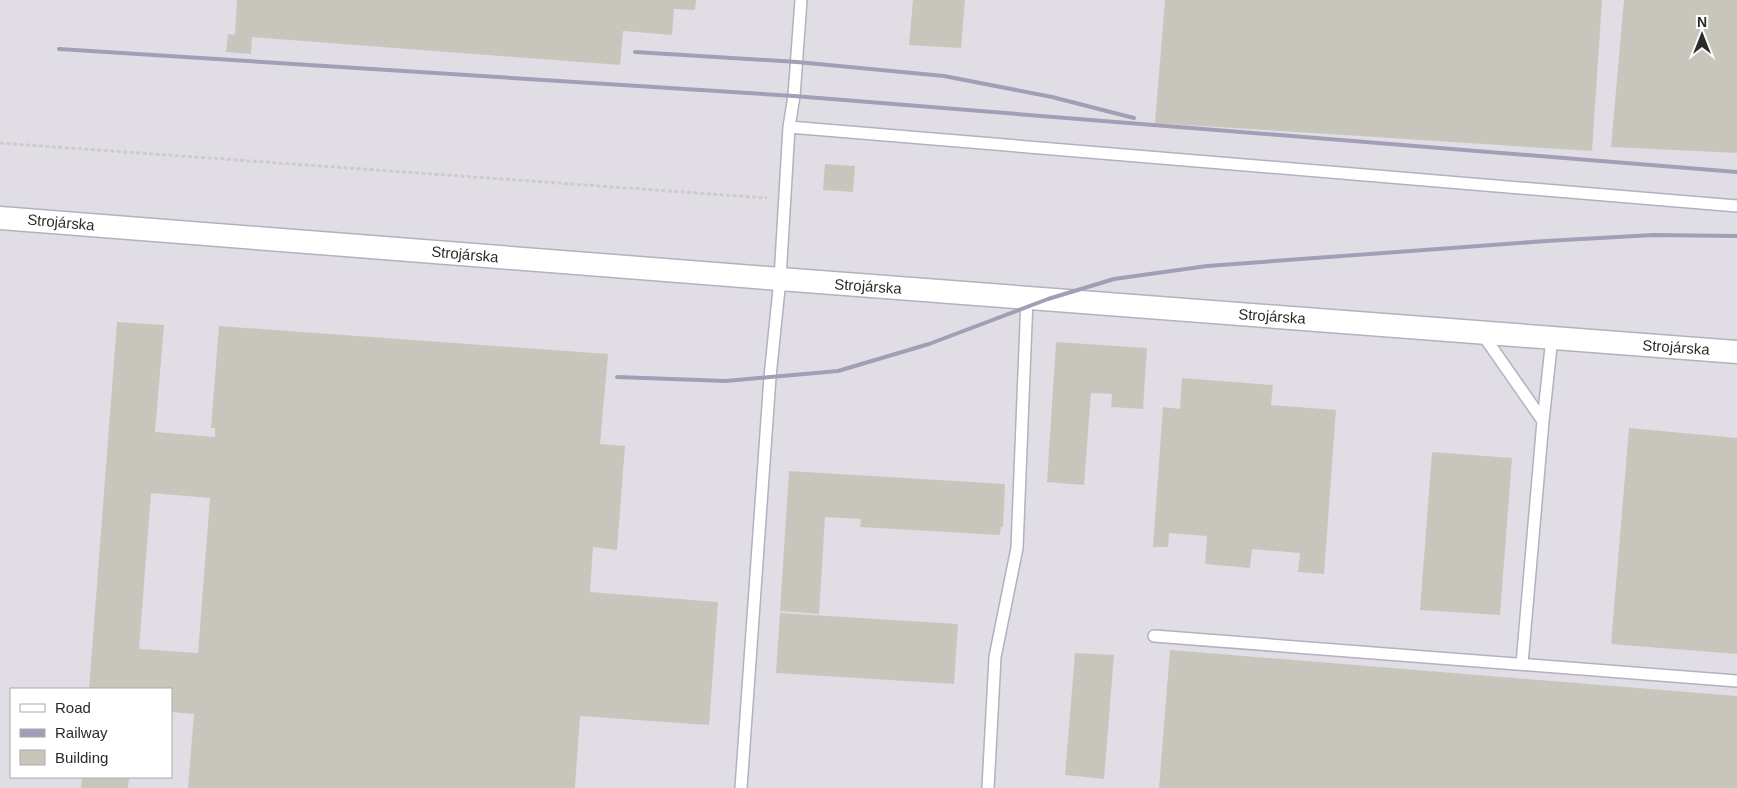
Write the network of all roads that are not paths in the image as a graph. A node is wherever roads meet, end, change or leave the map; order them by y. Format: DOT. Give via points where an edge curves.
graph roads {
  1 [pos="801,0"];
  2 [pos="789,127"];
  3 [pos="1737,206"];
  4 [pos="0,218"];
  5 [pos="780,279"];
  6 [pos="1027,298"];
  7 [pos="1482,332"];
  8 [pos="1552,338"];
  9 [pos="1737,352"];
  10 [pos="1543,422"];
  11 [pos="1154,636"];
  12 [pos="1522,664"];
  13 [pos="1737,681"];
  14 [pos="741,788"];
  15 [pos="988,788"];
  1 -- 2 [label="lane"];
  2 -- 3 [label="lane"];
  2 -- 5 [label="lane"];
  4 -- 5 [label="street, Strojárska"];
  5 -- 6 [label="street, Strojárska"];
  5 -- 14 [label="lane"];
  6 -- 7 [label="street, Strojárska"];
  6 -- 15 [label="lane" via="1017,548 995,657"];
  7 -- 8 [label="street, Strojárska"];
  7 -- 10 [label="lane"];
  8 -- 9 [label="street, Strojárska"];
  8 -- 10 [label="lane"];
  10 -- 12 [label="lane"];
  11 -- 12 [label="lane"];
  12 -- 13 [label="lane"];
}
